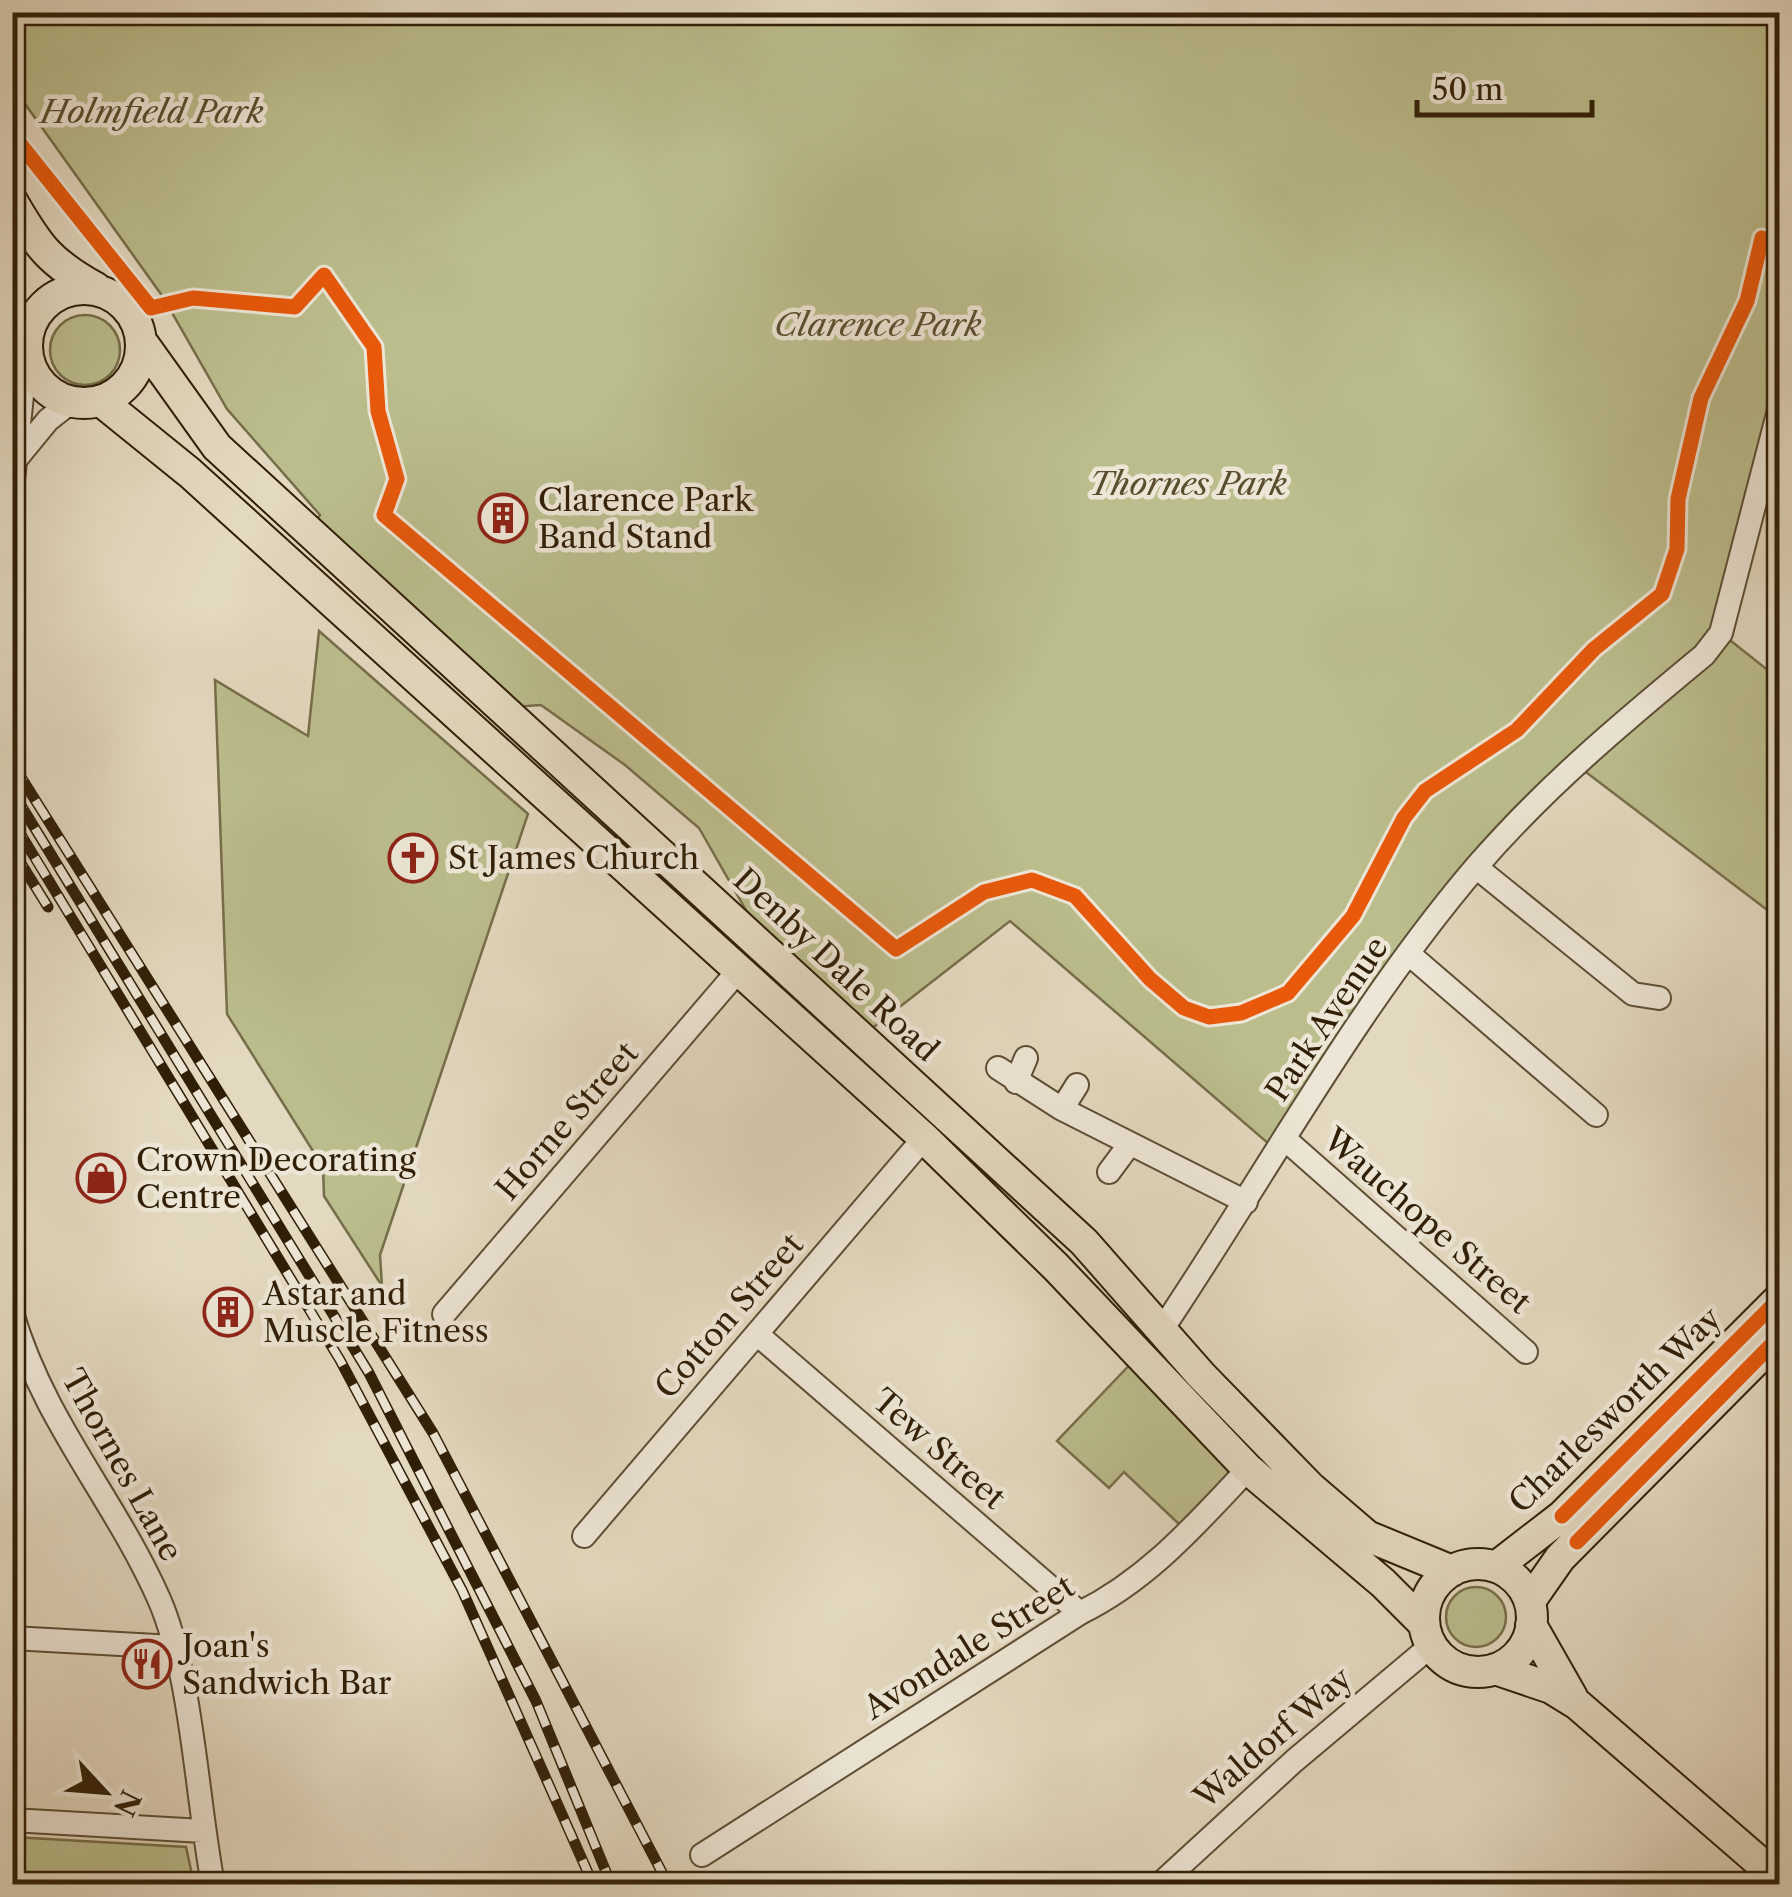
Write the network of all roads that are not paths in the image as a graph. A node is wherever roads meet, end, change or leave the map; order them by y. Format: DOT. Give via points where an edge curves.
graph roads {
  1 [pos="12,200"];
  2 [pos="96,288"];
  3 [pos="21,338"];
  4 [pos="144,345"];
  5 [pos="86,402"];
  6 [pos="1780,406"];
  7 [pos="16,459"];
  8 [pos="12,490"];
  9 [pos="1769,499"];
  10 [pos="1476,867"];
  11 [pos="1409,954"];
  12 [pos="738,971"];
  13 [pos="1659,998"];
  14 [pos="1026,1058"];
  15 [pos="1077,1085"];
  16 [pos="1062,1109"];
  17 [pos="1596,1115"];
  18 [pos="924,1138"];
  19 [pos="1286,1140"];
  20 [pos="1129,1144"];
  21 [pos="1108,1172"];
  22 [pos="1246,1202"];
  23 [pos="1780,1298"];
  24 [pos="12,1314"];
  25 [pos="444,1314"];
  26 [pos="1161,1331"];
  27 [pos="757,1334"];
  28 [pos="1780,1336"];
  29 [pos="1526,1352"];
  30 [pos="1248,1469"];
  31 [pos="584,1536"];
  32 [pos="1496,1567"];
  33 [pos="1452,1571"];
  34 [pos="1080,1613"];
  35 [pos="1530,1613"];
  36 [pos="1428,1634"];
  37 [pos="12,1638"];
  38 [pos="174,1647"];
  39 [pos="1495,1669"];
  40 [pos="1576,1704"];
  41 [pos="12,1820"];
  42 [pos="203,1831"];
  43 [pos="702,1855"];
  44 [pos="1780,1880"];
  45 [pos="213,1884"];
  46 [pos="1160,1884"];
  1 -- 2 [label="main road" via="56,266"];
  2 -- 3 [label="main road" via="53,298"];
  2 -- 4 [label="main road" via="116,296 137,320"];
  3 -- 5 [label="main road" via="34,379"];
  3 -- 7 [label="street"];
  4 -- 5 [label="main road" via="126,382"];
  4 -- 26 [label="main road, Denby Dale Road" via="217,446 1084,1242"];
  5 -- 7 [label="street" via="48,420"];
  5 -- 12 [label="main road, Denby Dale Road" via="190,473"];
  6 -- 9 [label="street, Park Avenue"];
  7 -- 8 [label="street"];
  9 -- 10 [label="street, Park Avenue" via="1721,633 1704,656 1574,763"];
  10 -- 11 [label="street, Park Avenue"];
  10 -- 13 [label="street" via="1634,994"];
  11 -- 17 [label="street"];
  11 -- 19 [label="street, Park Avenue"];
  12 -- 18 [label="main road, Denby Dale Road"];
  12 -- 25 [label="street, Horne Street"];
  14 -- 16 [label="street" via="1007,1075"];
  15 -- 16 [label="street"];
  16 -- 20 [label="street"];
  18 -- 27 [label="street, Cotton Street"];
  18 -- 30 [label="main road, Denby Dale Road"];
  19 -- 22 [label="street, Park Avenue"];
  19 -- 29 [label="street, Wauchope Street"];
  20 -- 21 [label="street"];
  20 -- 22 [label="street"];
  22 -- 26 [label="street, Park Avenue"];
  23 -- 32 [label="main road, Charlesworth Way" via="1562,1516"];
  24 -- 38 [label="street, Thornes Lane" via="48,1407 126,1530"];
  26 -- 33 [label="main road, Denby Dale Road" via="1311,1488 1367,1536"];
  27 -- 31 [label="street, Cotton Street"];
  27 -- 34 [label="street, Tew Street"];
  28 -- 35 [label="main road, Charlesworth Way" via="1568,1550"];
  30 -- 34 [label="street, Avondale Street" via="1152,1568 1120,1594"];
  30 -- 36 [label="main road, Denby Dale Road" via="1383,1583"];
  32 -- 33 [label="main road" via="1471,1564"];
  32 -- 35 [label="main road" via="1522,1586"];
  33 -- 36 [label="main road" via="1432,1592"];
  34 -- 43 [label="street, Avondale Street"];
  35 -- 39 [label="main road" via="1520,1652"];
  35 -- 40 [label="main road"];
  36 -- 39 [label="main road" via="1459,1668"];
  36 -- 46 [label="street, Waldorf Way"];
  37 -- 38 [label="street"];
  38 -- 42 [label="street, Thornes Lane"];
  39 -- 40 [label="main road"];
  40 -- 44 [label="main road"];
  41 -- 42 [label="street"];
  42 -- 45 [label="street, Thornes Lane"];
}
